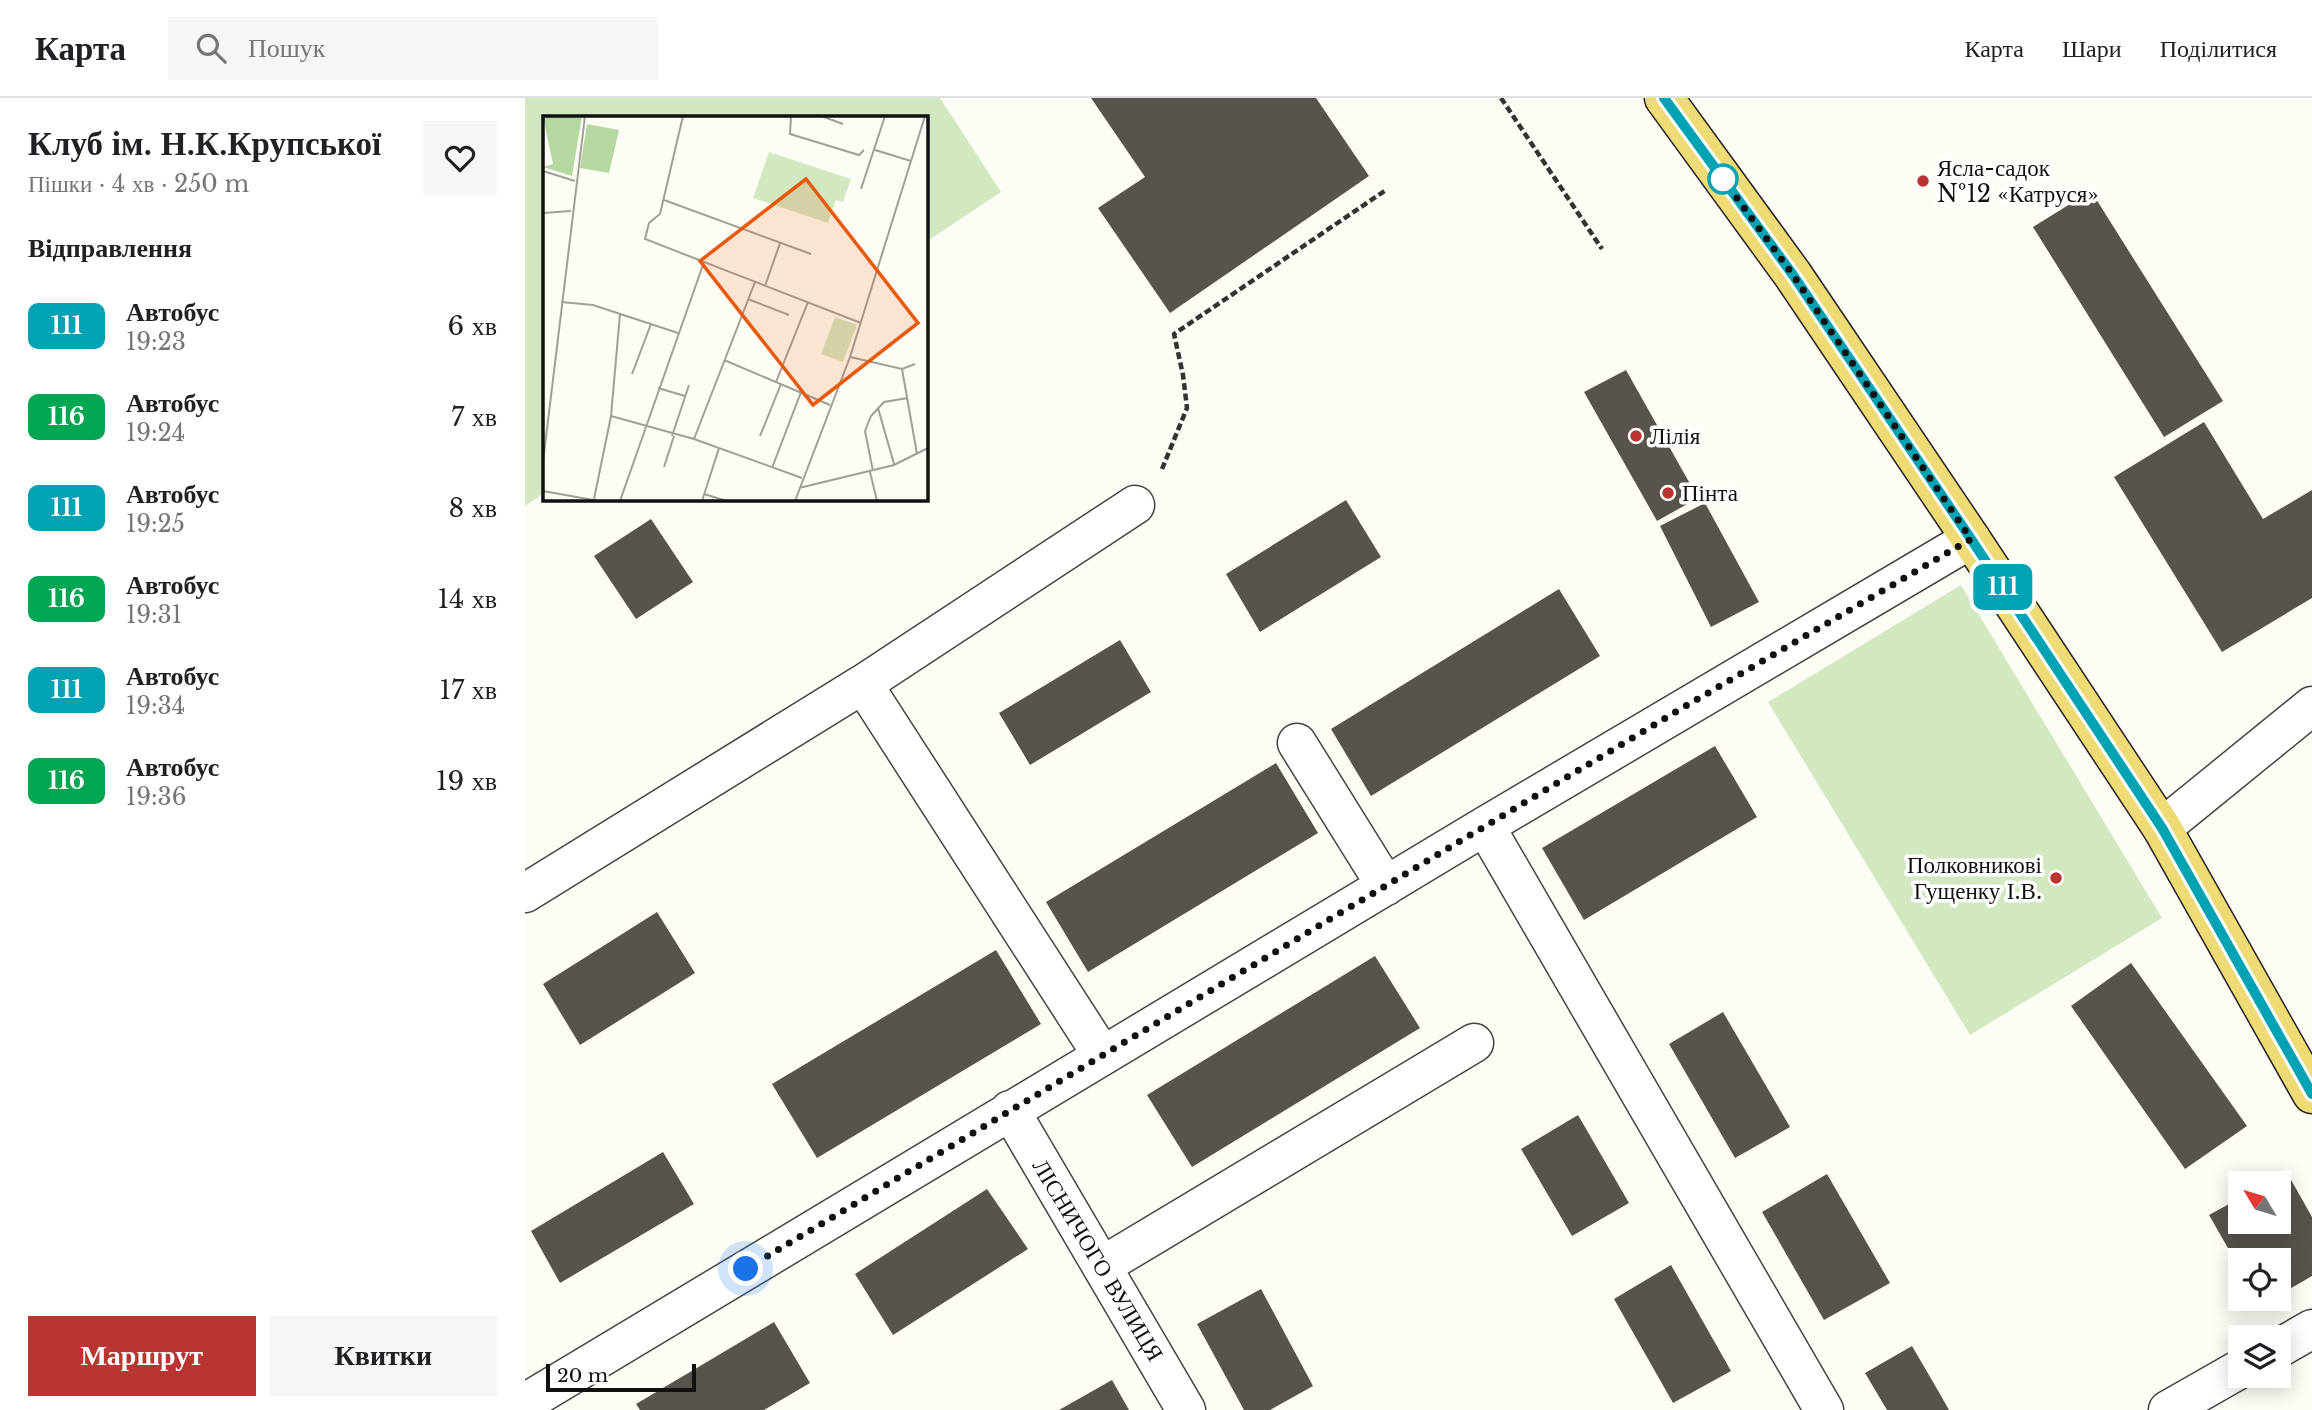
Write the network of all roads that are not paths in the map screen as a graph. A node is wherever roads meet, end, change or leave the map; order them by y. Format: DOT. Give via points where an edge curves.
graph roads {
  1 [pos="1664,98"];
  2 [pos="1135,505"];
  3 [pos="1971,539"];
  4 [pos="863,684"];
  5 [pos="2312,706"];
  6 [pos="1297,744"];
  7 [pos="1485,826"];
  8 [pos="2162,828"];
  9 [pos="1386,886"];
  10 [pos="525,893"];
  11 [pos="1474,1043"];
  12 [pos="1101,1055"];
  13 [pos="2312,1094"];
  14 [pos="1010,1110"];
  15 [pos="1102,1266"];
  16 [pos="2312,1329"];
  17 [pos="2291,1341"];
  18 [pos="2228,1376"];
  19 [pos="551,1399"];
  20 [pos="1186,1410"];
  21 [pos="1824,1410"];
  22 [pos="2168,1410"];
  1 -- 3 [label="main road" via="1793,275"];
  2 -- 4 [label="street"];
  3 -- 7 [label="street"];
  3 -- 8 [label="main road"];
  4 -- 10 [label="street"];
  4 -- 12 [label="street"];
  5 -- 8 [label="street"];
  6 -- 9 [label="street"];
  7 -- 9 [label="street"];
  7 -- 21 [label="street"];
  8 -- 13 [label="main road"];
  9 -- 12 [label="street"];
  11 -- 15 [label="street"];
  12 -- 14 [label="street"];
  14 -- 15 [label="street, ЛІСНИЧОГО ВУЛИЦЯ"];
  14 -- 19 [label="street"];
  15 -- 20 [label="street, ЛІСНИЧОГО ВУЛИЦЯ"];
  16 -- 17 [label="street"];
  18 -- 22 [label="street"];
}
